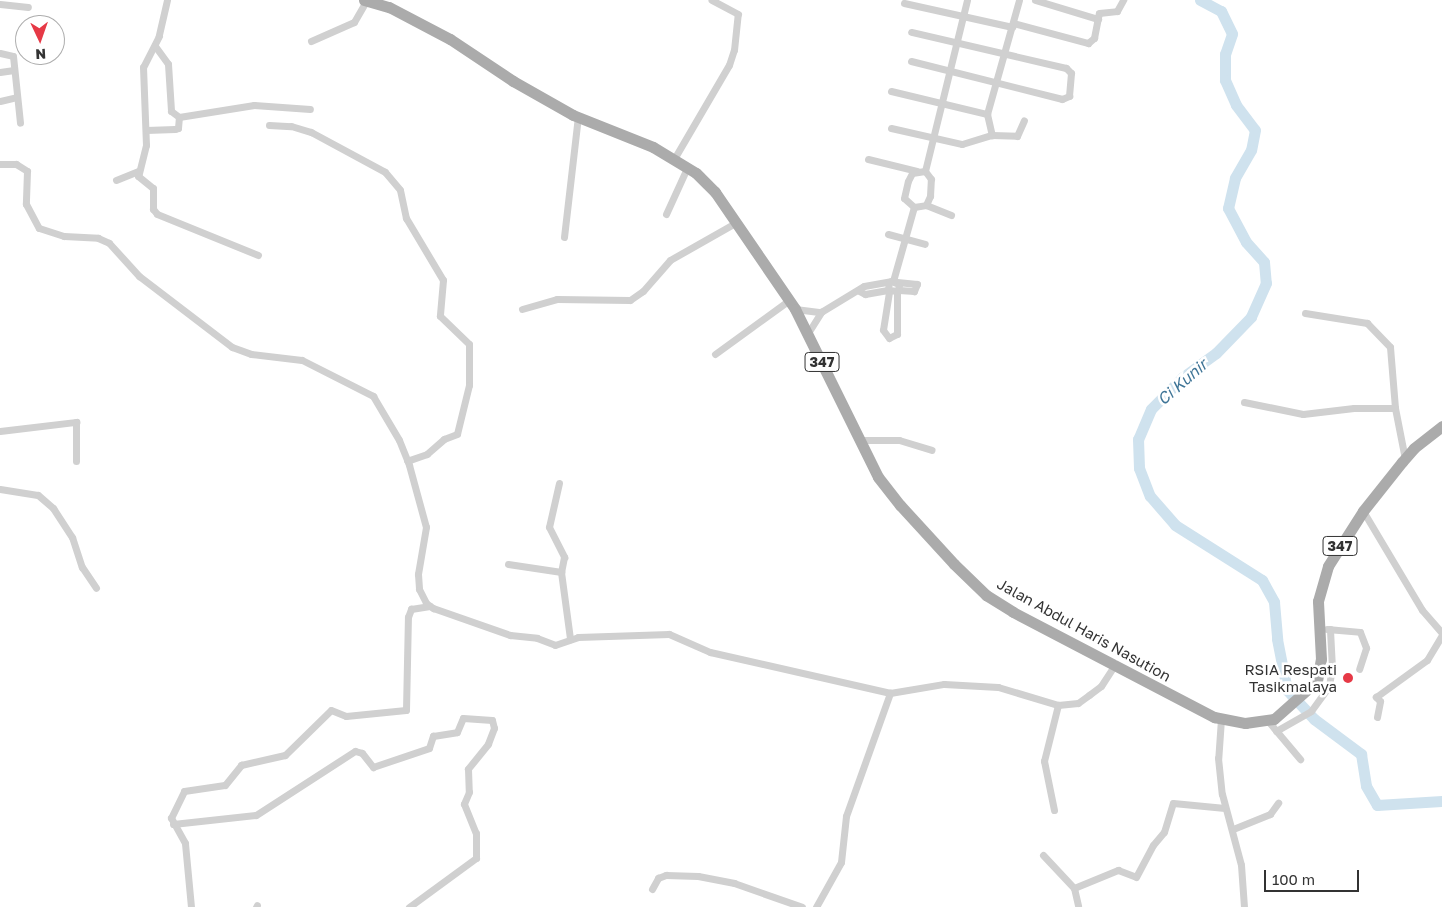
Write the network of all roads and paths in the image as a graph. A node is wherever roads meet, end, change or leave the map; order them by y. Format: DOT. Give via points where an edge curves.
graph roads {
  1 [pos="167,0"];
  2 [pos="365,0"];
  3 [pos="712,0"];
  4 [pos="967,0"];
  5 [pos="1019,0"];
  6 [pos="1035,0"];
  7 [pos="1123,0"];
  8 [pos="904,3"];
  9 [pos="0,4"];
  10 [pos="28,7"];
  11 [pos="963,16"];
  12 [pos="1098,19"];
  13 [pos="1013,25"];
  14 [pos="911,32"];
  15 [pos="312,41"];
  16 [pos="957,42"];
  17 [pos="154,46"];
  18 [pos="1004,51"];
  19 [pos="0,53"];
  20 [pos="911,61"];
  21 [pos="14,70"];
  22 [pos="950,70"];
  23 [pos="0,72"];
  24 [pos="997,81"];
  25 [pos="891,91"];
  26 [pos="17,98"];
  27 [pos="0,101"];
  28 [pos="942,104"];
  29 [pos="310,109"];
  30 [pos="987,114"];
  31 [pos="578,116"];
  32 [pos="180,118"];
  33 [pos="1024,120"];
  34 [pos="20,123"];
  35 [pos="269,125"];
  36 [pos="891,128"];
  37 [pos="146,130"];
  38 [pos="992,135"];
  39 [pos="933,139"];
  40 [pos="674,159"];
  41 [pos="868,159"];
  42 [pos="0,164"];
  43 [pos="687,168"];
  44 [pos="138,171"];
  45 [pos="921,171"];
  46 [pos="116,180"];
  47 [pos="926,205"];
  48 [pos="914,207"];
  49 [pos="666,214"];
  50 [pos="951,215"];
  51 [pos="735,223"];
  52 [pos="888,234"];
  53 [pos="564,237"];
  54 [pos="905,239"];
  55 [pos="925,244"];
  56 [pos="258,255"];
  57 [pos="893,281"];
  58 [pos="859,291"];
  59 [pos="893,291"];
  60 [pos="792,305"];
  61 [pos="522,309"];
  62 [pos="821,312"];
  63 [pos="1305,313"];
  64 [pos="808,333"];
  65 [pos="715,354"];
  66 [pos="1244,402"];
  67 [pos="1395,408"];
  68 [pos="1442,426"];
  69 [pos="0,431"];
  70 [pos="861,440"];
  71 [pos="932,450"];
  72 [pos="1405,459"];
  73 [pos="76,461"];
  74 [pos="408,461"];
  75 [pos="559,483"];
  76 [pos="0,489"];
  77 [pos="1363,511"];
  78 [pos="508,564"];
  79 [pos="561,572"];
  80 [pos="96,588"];
  81 [pos="430,606"];
  82 [pos="1324,629"];
  83 [pos="1442,634"];
  84 [pos="570,639"];
  85 [pos="1114,666"];
  86 [pos="1359,669"];
  87 [pos="890,693"];
  88 [pos="1058,705"];
  89 [pos="1377,717"];
  90 [pos="1221,719"];
  91 [pos="1273,723"];
  92 [pos="1300,759"];
  93 [pos="1278,803"];
  94 [pos="1225,808"];
  95 [pos="1054,810"];
  96 [pos="173,824"];
  97 [pos="1233,829"];
  98 [pos="1043,855"];
  99 [pos="652,888"];
  100 [pos="1074,888"];
  101 [pos="191,907"];
  102 [pos="409,907"];
  103 [pos="802,907"];
  104 [pos="816,907"];
  105 [pos="1078,907"];
  106 [pos="1244,907"];
  1 -- 17 [label="street"];
  2 -- 15 [label="street" via="354,22"];
  2 -- 31 [label="main road, Jalan Abdul Haris Nasution / 347" via="389,7 450,39 513,81"];
  3 -- 40 [label="street" via="738,14 734,50 724,74"];
  4 -- 11 [label="street"];
  5 -- 13 [label="street"];
  6 -- 12 [label="street"];
  7 -- 12 [label="street" via="1117,11 1099,13"];
  8 -- 11 [label="street"];
  9 -- 10 [label="street"];
  11 -- 13 [label="street"];
  11 -- 16 [label="street"];
  12 -- 13 [label="street" via="1094,38 1088,44"];
  13 -- 18 [label="street"];
  14 -- 16 [label="street"];
  16 -- 18 [label="street"];
  16 -- 22 [label="street"];
  17 -- 32 [label="street" via="168,64 171,111"];
  17 -- 37 [label="street" via="142,76"];
  18 -- 24 [label="street"];
  18 -- 24 [label="street" via="1068,69 1071,73 1066,99"];
  19 -- 21 [label="street" via="10,53"];
  20 -- 22 [label="street"];
  21 -- 23 [label="street"];
  21 -- 26 [label="street"];
  22 -- 24 [label="street"];
  22 -- 28 [label="street"];
  24 -- 30 [label="street"];
  25 -- 28 [label="street"];
  26 -- 27 [label="street"];
  26 -- 34 [label="street"];
  28 -- 30 [label="street"];
  28 -- 39 [label="street"];
  29 -- 32 [label="street" via="254,105"];
  30 -- 38 [label="street"];
  31 -- 40 [label="main road, Jalan Abdul Haris Nasution / 347"];
  31 -- 53 [label="street"];
  32 -- 37 [label="street" via="178,128"];
  33 -- 38 [label="street" via="1017,136"];
  35 -- 74 [label="street" via="291,126 311,132 385,172 400,190 405,215 443,280 440,316 469,344 469,385 456,434 444,439 427,454"];
  36 -- 39 [label="street"];
  37 -- 44 [label="street" via="146,145"];
  38 -- 39 [label="street" via="966,144"];
  39 -- 45 [label="street"];
  40 -- 43 [label="main road, Jalan Abdul Haris Nasution / 347"];
  41 -- 45 [label="street"];
  42 -- 74 [label="street" via="16,164 27,171 26,204 39,228 64,236 98,238 109,243 139,276 232,347 251,354 302,360 372,396 397,435"];
  43 -- 49 [label="street"];
  43 -- 51 [label="main road, Jalan Abdul Haris Nasution / 347" via="714,192"];
  44 -- 46 [label="street"];
  44 -- 56 [label="street" via="138,176 153,188 153,209 157,214"];
  45 -- 47 [label="street" via="932,179"];
  45 -- 48 [label="street" via="910,176 904,195 906,202"];
  47 -- 48 [label="street"];
  47 -- 50 [label="street"];
  48 -- 54 [label="street"];
  51 -- 60 [label="main road, Jalan Abdul Haris Nasution / 347"];
  51 -- 61 [label="street" via="670,260 643,291 630,300 618,303 557,299"];
  52 -- 54 [label="street"];
  54 -- 55 [label="street"];
  54 -- 57 [label="street"];
  57 -- 58 [label="street" via="864,286"];
  57 -- 59 [label="street"];
  57 -- 59 [label="street"];
  57 -- 59 [label="street" via="917,284 914,291"];
  58 -- 59 [label="street" via="866,294"];
  58 -- 62 [label="street"];
  59 -- 59 [label="street" via="897,334 889,338 883,330"];
  60 -- 62 [label="street"];
  60 -- 64 [label="main road, Jalan Abdul Haris Nasution / 347"];
  60 -- 65 [label="street"];
  62 -- 64 [label="street"];
  63 -- 67 [label="street" via="1372,326 1390,348"];
  64 -- 70 [label="main road, Jalan Abdul Haris Nasution / 347"];
  66 -- 67 [label="street" via="1303,414 1354,408"];
  67 -- 72 [label="street"];
  68 -- 72 [label="main road, 347"];
  69 -- 73 [label="street" via="76,422"];
  70 -- 71 [label="street" via="899,440"];
  70 -- 85 [label="main road, Jalan Abdul Haris Nasution / 347" via="878,477 900,505 986,595"];
  72 -- 77 [label="main road, 347"];
  74 -- 81 [label="street" via="426,526 418,574 419,589"];
  75 -- 79 [label="street" via="549,520 550,531 564,557"];
  76 -- 80 [label="street" via="29,492 50,505 58,514 82,567"];
  77 -- 82 [label="main road, 347" via="1328,566 1318,601"];
  77 -- 83 [label="street" via="1422,610"];
  78 -- 79 [label="street"];
  79 -- 84 [label="street"];
  81 -- 84 [label="street" via="507,634 537,638 550,644"];
  81 -- 96 [label="street" via="410,610 408,617 406,710 346,716 331,710 285,756 241,765 225,785 184,791 171,814"];
  82 -- 86 [label="street" via="1360,632 1366,648"];
  82 -- 91 [label="main road, 347" via="1318,681"];
  82 -- 91 [label="street" via="1332,678 1322,698 1311,711 1290,725"];
  83 -- 89 [label="street" via="1427,660 1376,697 1380,701"];
  84 -- 87 [label="street" via="669,634 710,652"];
  85 -- 88 [label="street" via="1101,686 1078,703"];
  85 -- 90 [label="main road, Jalan Abdul Haris Nasution / 347"];
  87 -- 88 [label="street" via="938,684 998,687"];
  87 -- 104 [label="street" via="846,816 841,862"];
  88 -- 95 [label="street" via="1044,760"];
  90 -- 91 [label="main road, Jalan Abdul Haris Nasution / 347"];
  90 -- 94 [label="street" via="1218,758"];
  91 -- 92 [label="street"];
  93 -- 97 [label="street" via="1264,817"];
  94 -- 97 [label="street"];
  94 -- 100 [label="street" via="1174,802 1164,832 1153,845 1138,876 1118,870"];
  96 -- 101 [label="street" via="185,843"];
  96 -- 102 [label="street" via="256,815 355,751 362,753 373,767 430,748 433,736 456,732 463,718 492,720 494,728 488,744 468,770 469,792 464,804 478,840 476,858"];
  97 -- 106 [label="street" via="1241,865"];
  98 -- 100 [label="street"];
  99 -- 103 [label="street" via="658,878 666,875 698,876 734,883"];
  100 -- 105 [label="street"];
}
